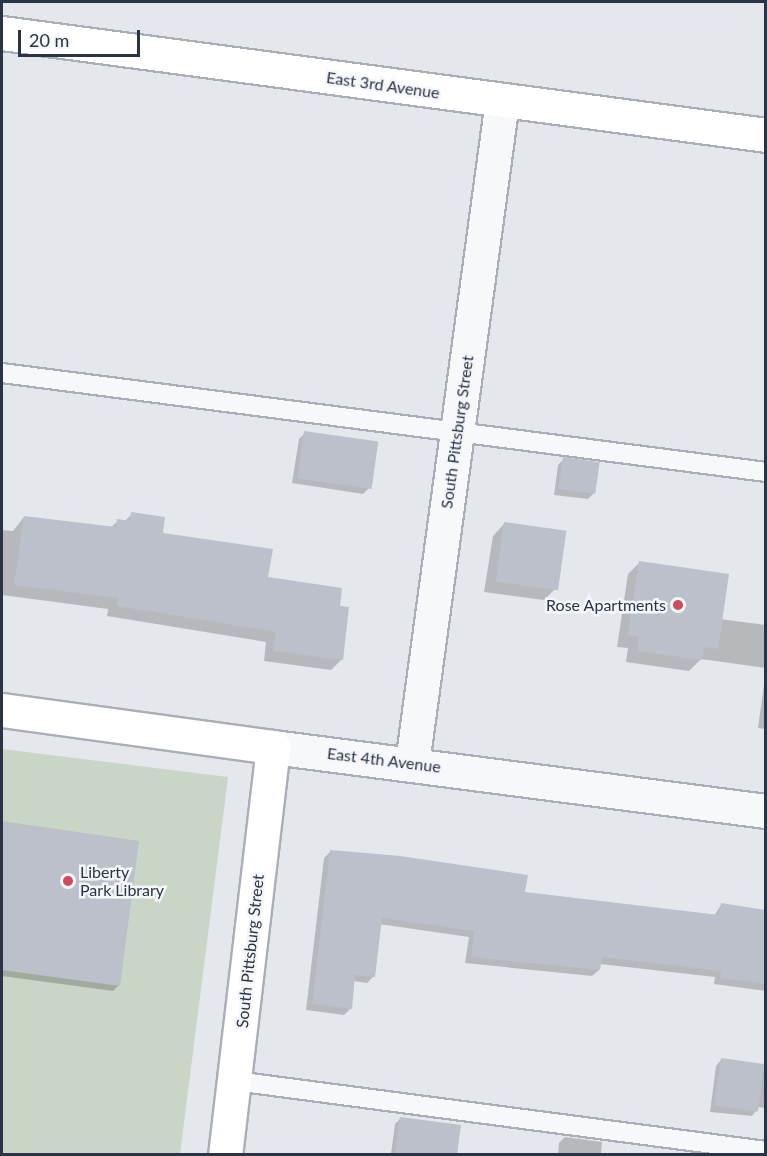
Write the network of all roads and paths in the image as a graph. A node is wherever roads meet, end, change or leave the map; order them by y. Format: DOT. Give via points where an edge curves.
graph roads {
  1 [pos="2,33"];
  2 [pos="502,101"];
  3 [pos="765,135"];
  4 [pos="2,373"];
  5 [pos="457,433"];
  6 [pos="765,472"];
  7 [pos="2,710"];
  8 [pos="273,747"];
  9 [pos="412,763"];
  10 [pos="765,811"];
  11 [pos="235,1081"];
  12 [pos="765,1151"];
  13 [pos="225,1155"];
  1 -- 2 [label="main road, East 3rd Avenue"];
  2 -- 3 [label="main road, East 3rd Avenue"];
  2 -- 5 [label="street, South Pittsburg Street"];
  4 -- 5 [label="lane"];
  5 -- 6 [label="lane"];
  5 -- 9 [label="street, South Pittsburg Street"];
  7 -- 8 [label="main road, East 4th Avenue"];
  8 -- 9 [label="street, East 4th Avenue"];
  8 -- 11 [label="main road, South Pittsburg Street"];
  9 -- 10 [label="street, East 4th Avenue"];
  11 -- 12 [label="lane"];
  11 -- 13 [label="main road, South Pittsburg Street"];
}
